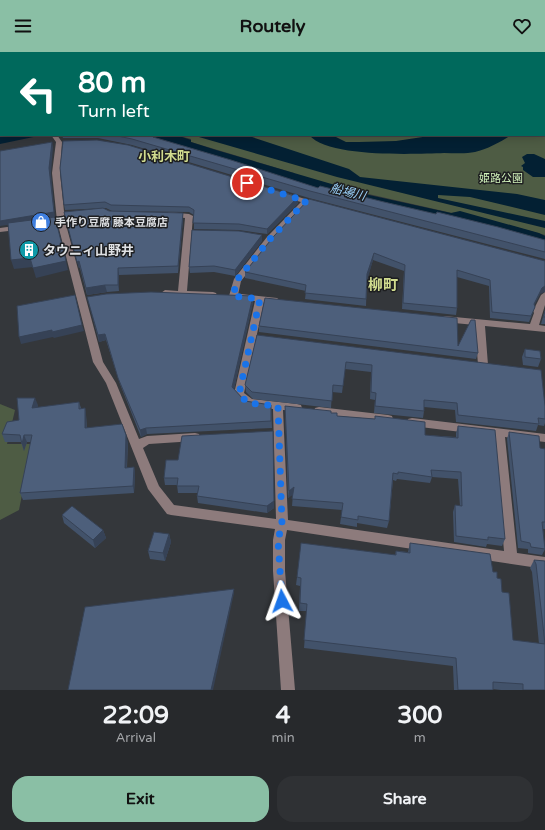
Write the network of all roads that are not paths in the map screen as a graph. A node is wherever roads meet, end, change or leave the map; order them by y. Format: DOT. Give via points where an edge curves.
graph roads {
  1 [pos="55,136"];
  2 [pos="276,192"];
  3 [pos="306,201"];
  4 [pos="331,207"];
  5 [pos="165,214"];
  6 [pos="31,225"];
  7 [pos="0,230"];
  8 [pos="260,236"];
  9 [pos="270,239"];
  10 [pos="182,293"];
  11 [pos="159,294"];
  12 [pos="545,294"];
  13 [pos="233,296"];
  14 [pos="260,299"];
  15 [pos="284,302"];
  16 [pos="433,318"];
  17 [pos="480,322"];
  18 [pos="534,327"];
  19 [pos="545,329"];
  20 [pos="483,365"];
  21 [pos="278,406"];
  22 [pos="499,433"];
  23 [pos="208,437"];
  24 [pos="545,438"];
  25 [pos="137,446"];
  26 [pos="282,524"];
  27 [pos="511,557"];
  28 [pos="545,563"];
  29 [pos="288,690"];
  1 -- 25 [label="street" via="59,142 56,173 61,218 86,299 98,362 111,383"];
  2 -- 3 [label="street"];
  3 -- 4 [label="street"];
  3 -- 9 [label="street"];
  5 -- 10 [label="street" via="189,216 191,232"];
  6 -- 7 [label="street"];
  8 -- 9 [label="street"];
  9 -- 13 [label="street" via="237,280"];
  10 -- 11 [label="street"];
  10 -- 13 [label="street"];
  12 -- 18 [label="street"];
  13 -- 14 [label="street"];
  14 -- 15 [label="street"];
  14 -- 21 [label="street" via="256,337 239,394 248,403"];
  16 -- 17 [label="street"];
  17 -- 18 [label="street"];
  17 -- 20 [label="street"];
  18 -- 19 [label="street"];
  21 -- 22 [label="street"];
  21 -- 26 [label="street" via="275,434"];
  22 -- 24 [label="street"];
  22 -- 27 [label="street"];
  23 -- 25 [label="street" via="147,440"];
  25 -- 26 [label="street" via="154,489 171,510"];
  26 -- 27 [label="street"];
  26 -- 29 [label="street" via="278,540"];
  27 -- 28 [label="street"];
}
